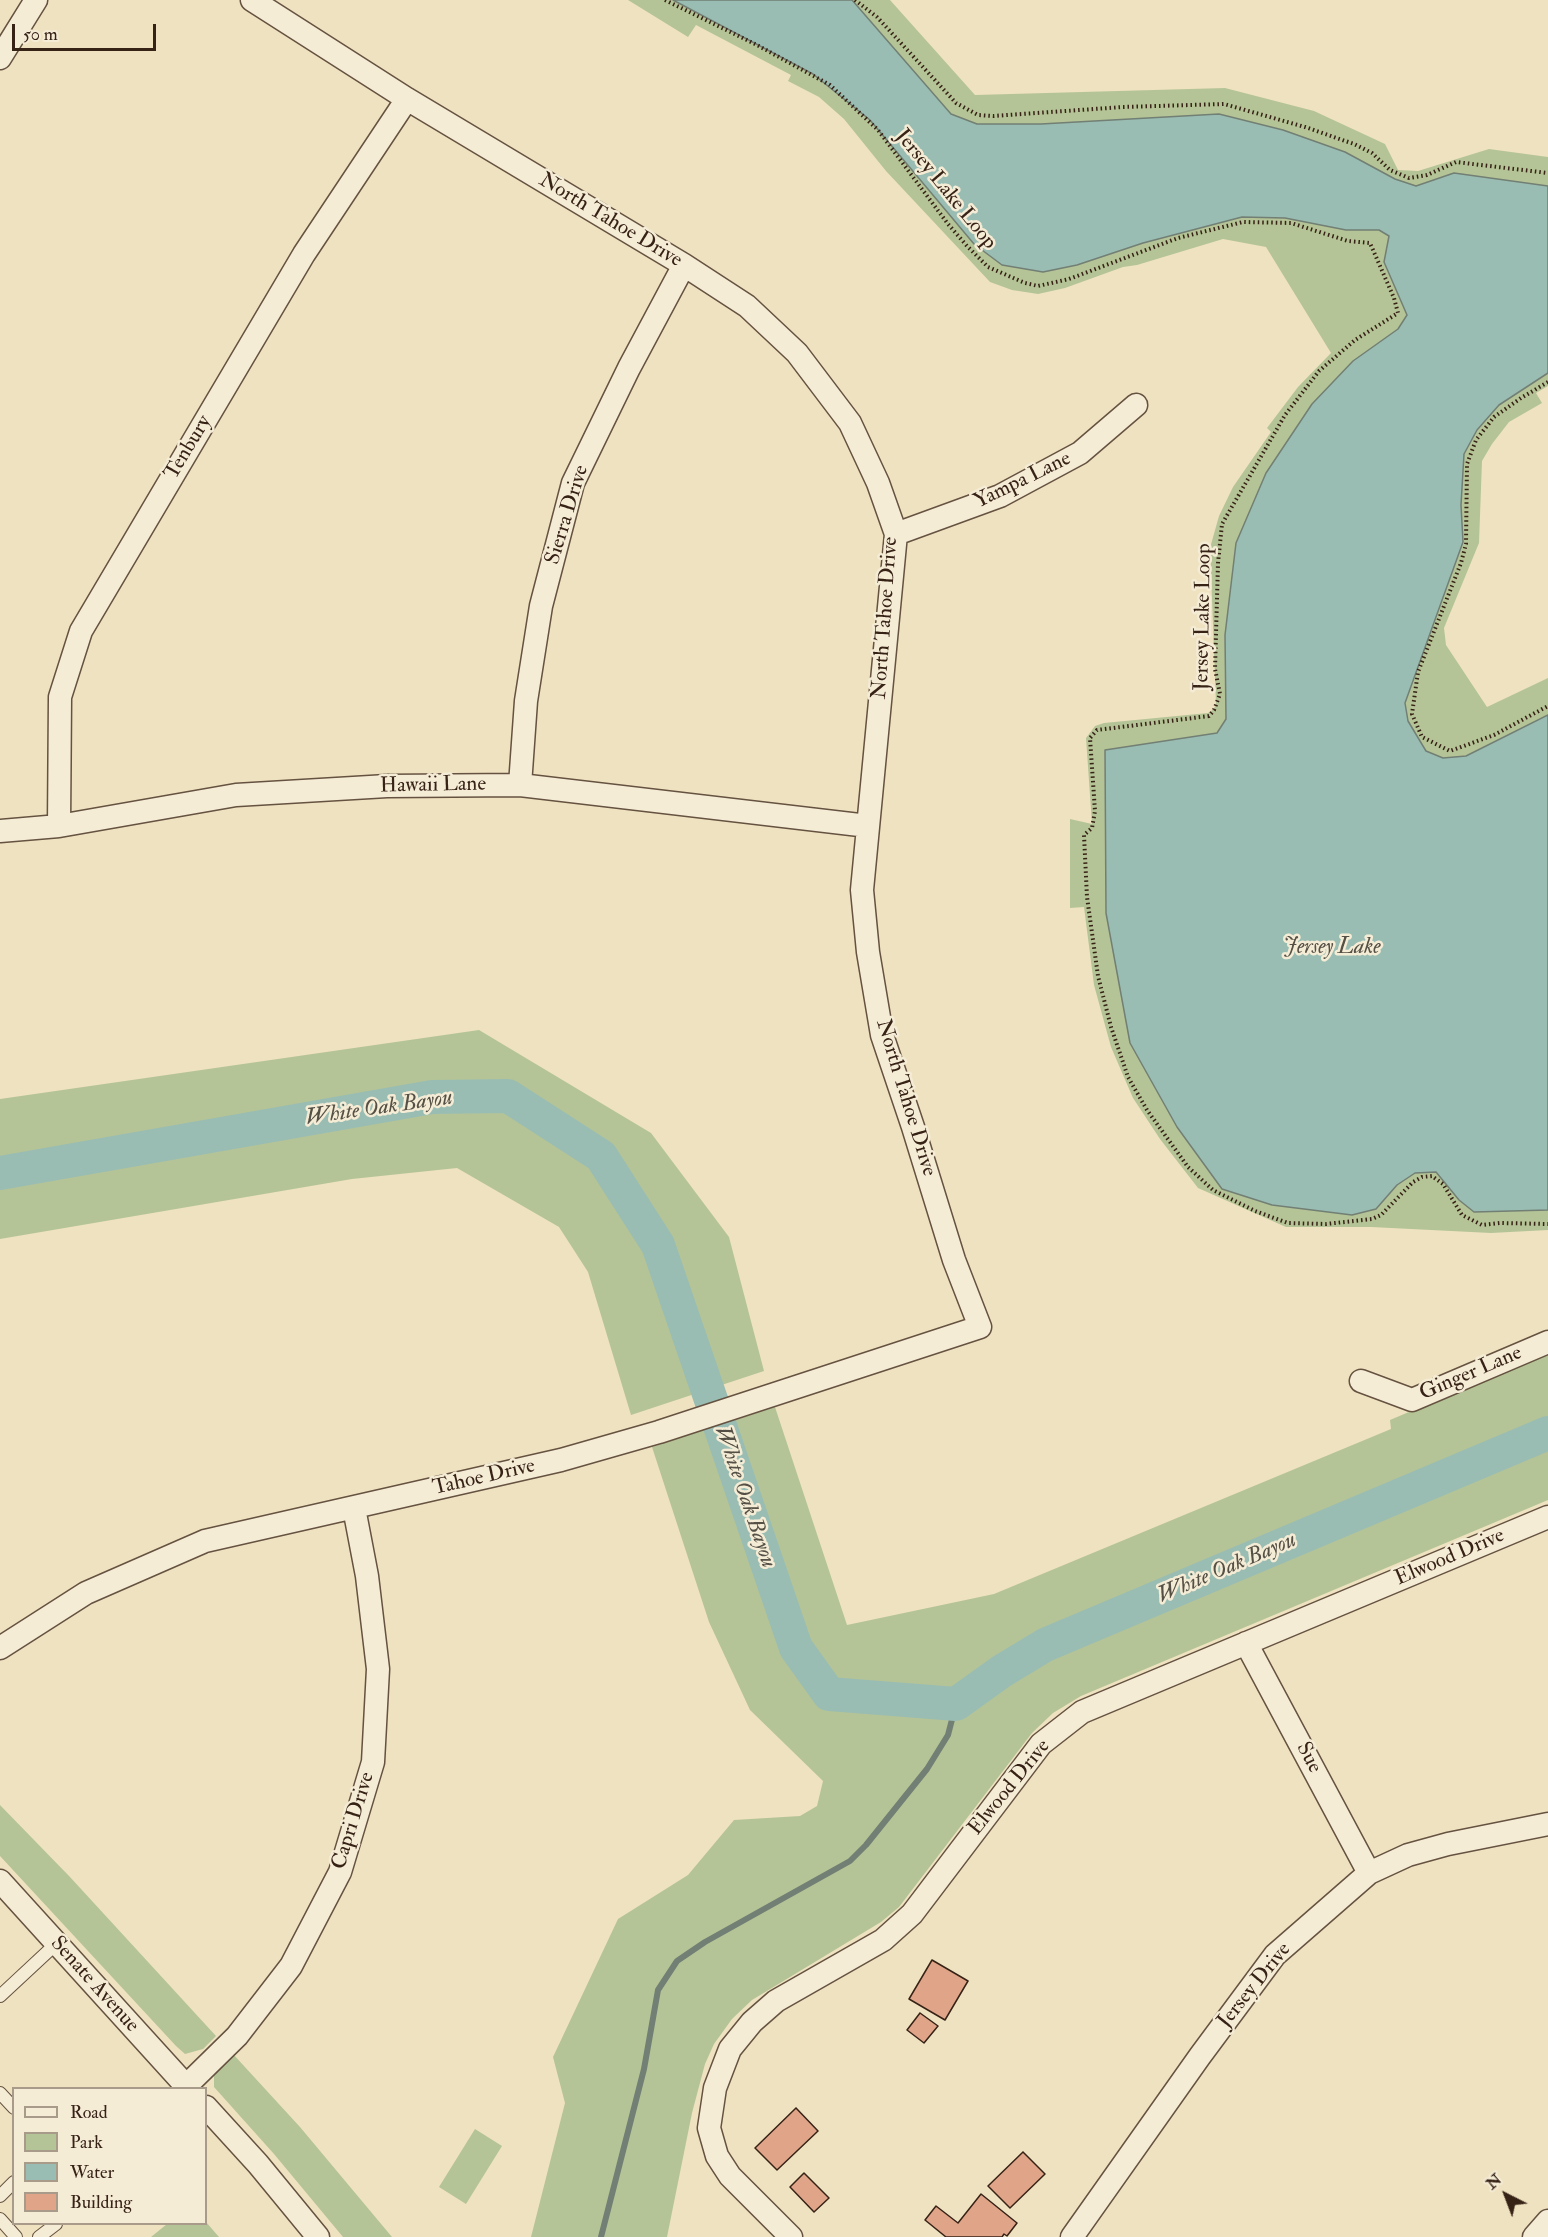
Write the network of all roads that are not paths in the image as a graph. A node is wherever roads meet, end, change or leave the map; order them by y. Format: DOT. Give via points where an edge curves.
graph roads {
  1 [pos="36,0"];
  2 [pos="252,0"];
  3 [pos="0,58"];
  4 [pos="407,99"];
  5 [pos="684,265"];
  6 [pos="1136,405"];
  7 [pos="896,534"];
  8 [pos="520,785"];
  9 [pos="59,826"];
  10 [pos="868,826"];
  11 [pos="0,831"];
  12 [pos="980,1327"];
  13 [pos="1548,1342"];
  14 [pos="1361,1381"];
  15 [pos="354,1508"];
  16 [pos="1548,1517"];
  17 [pos="1246,1643"];
  18 [pos="0,1648"];
  19 [pos="1548,1824"];
  20 [pos="1369,1873"];
  21 [pos="0,1881"];
  22 [pos="57,1943"];
  23 [pos="0,1996"];
  24 [pos="185,2087"];
  25 [pos="187,2087"];
  26 [pos="0,2093"];
  27 [pos="12,2106"];
  28 [pos="207,2108"];
  29 [pos="12,2184"];
  30 [pos="0,2196"];
  31 [pos="0,2218"];
  32 [pos="1548,2221"];
  33 [pos="54,2225"];
  34 [pos="16,2237"];
  35 [pos="39,2237"];
  36 [pos="318,2237"];
  37 [pos="791,2237"];
  38 [pos="1072,2237"];
  39 [pos="1534,2237"];
  1 -- 3 [label="street"];
  2 -- 4 [label="street, North Tahoe Drive"];
  4 -- 5 [label="street, North Tahoe Drive"];
  4 -- 9 [label="street, Tenbury" via="304,254 81,631 60,697"];
  5 -- 7 [label="street, North Tahoe Drive" via="747,306 797,353 850,423"];
  5 -- 8 [label="street, Sierra Drive" via="573,483 541,606 526,701"];
  6 -- 7 [label="street, Yampa Lane" via="1080,453 1000,496"];
  7 -- 10 [label="street, North Tahoe Drive"];
  8 -- 9 [label="street, Hawaii Lane" via="387,786 236,795"];
  8 -- 10 [label="street, Hawaii Lane"];
  9 -- 11 [label="street, Hawaii Lane"];
  10 -- 12 [label="street, North Tahoe Drive" via="862,890 882,1035 954,1260"];
  12 -- 15 [label="street, Tahoe Drive" via="659,1432 561,1460"];
  13 -- 14 [label="street, Ginger Lane" via="1412,1400"];
  15 -- 18 [label="street, Tahoe Drive" via="205,1541 86,1593"];
  15 -- 25 [label="street, Capri Drive" via="378,1669 373,1762 340,1872 291,1966 237,2036"];
  16 -- 17 [label="street, Elwood Drive"];
  17 -- 20 [label="street, Sue"];
  17 -- 37 [label="street, Elwood Drive" via="1074,1718 1041,1744 912,1914 883,1940 776,2001 730,2049 715,2088 709,2128 717,2156 730,2176"];
  19 -- 20 [label="street, Jersey Drive" via="1448,1844 1408,1855"];
  20 -- 38 [label="street, Jersey Drive" via="1275,1955"];
  21 -- 22 [label="street, Senate Avenue"];
  22 -- 23 [label="lane"];
  22 -- 24 [label="street, Senate Avenue"];
  26 -- 27 [label="lane"];
  28 -- 36 [label="street"];
  29 -- 30 [label="lane"];
  31 -- 34 [label="lane"];
  32 -- 39 [label="street"];
  33 -- 35 [label="lane"];
}
